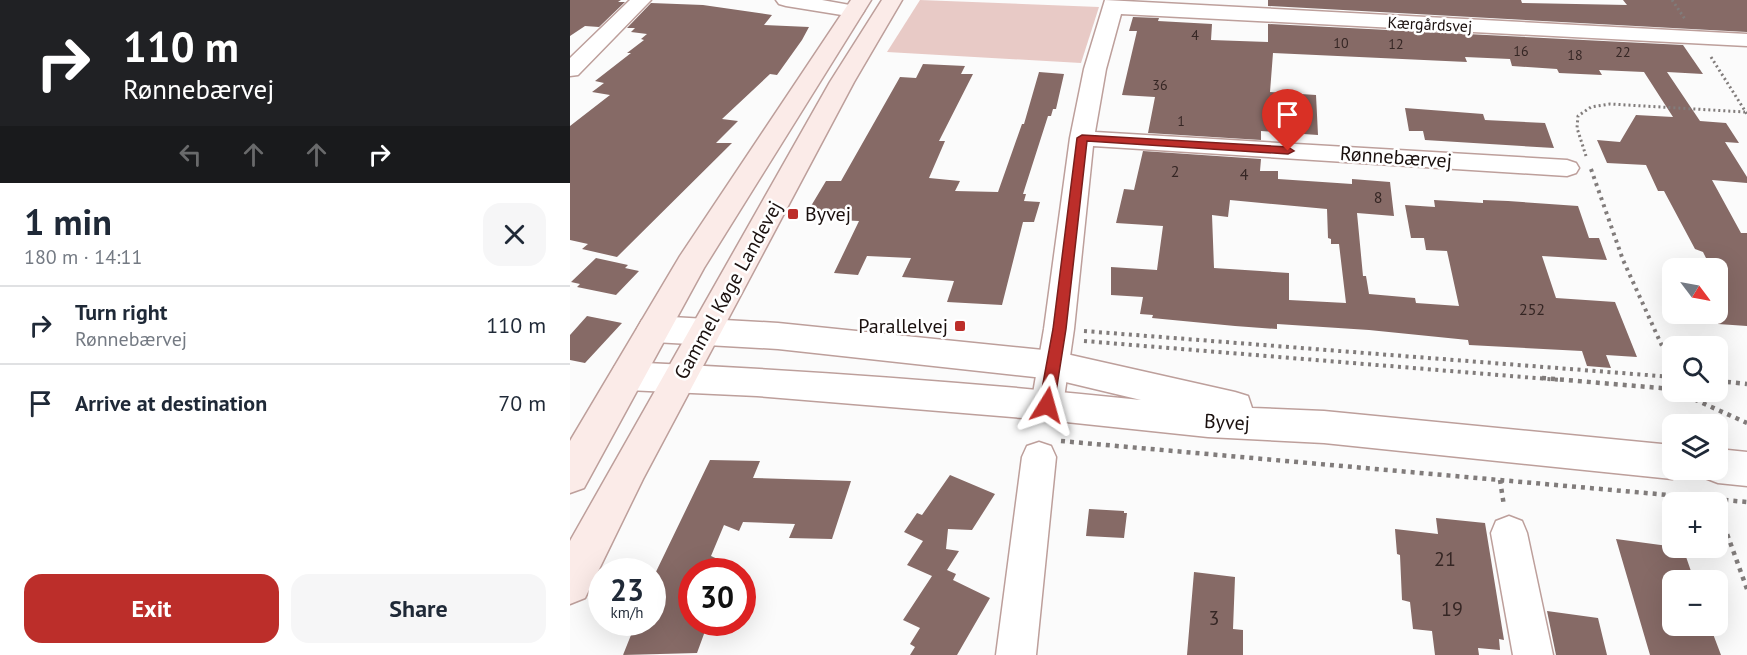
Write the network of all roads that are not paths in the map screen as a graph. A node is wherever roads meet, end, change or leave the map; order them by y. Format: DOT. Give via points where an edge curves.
graph roads {
  1 [pos="641,0"];
  2 [pos="786,0"];
  3 [pos="892,0"];
  4 [pos="1114,4"];
  5 [pos="857,5"];
  6 [pos="1747,40"];
  7 [pos="573,62"];
  8 [pos="1082,138"];
  9 [pos="1567,168"];
  10 [pos="654,328"];
  11 [pos="705,331"];
  12 [pos="1053,365"];
  13 [pos="627,376"];
  14 [pos="679,379"];
  15 [pos="1047,405"];
  16 [pos="1324,427"];
  17 [pos="1045,449"];
  18 [pos="1662,461"];
  19 [pos="1747,469"];
  20 [pos="570,476"];
  21 [pos="1715,490"];
  22 [pos="1509,533"];
  23 [pos="570,583"];
  24 [pos="1016,655"];
  25 [pos="1533,655"];
  1 -- 7 [label="street"];
  2 -- 5 [label="street"];
  3 -- 11 [label="main road, Gammel Køge Landevej" via="842,82"];
  4 -- 6 [label="street, Kærgårdsvej"];
  4 -- 8 [label="street" via="1095,69"];
  5 -- 10 [label="main road, Gammel Køge Landevej"];
  8 -- 9 [label="street, Rønnebærvej"];
  8 -- 12 [label="street"];
  10 -- 11 [label="street, Byvej"];
  10 -- 13 [label="main road, Gammel Køge Landevej"];
  11 -- 12 [label="street, Byvej"];
  11 -- 14 [label="main road, Gammel Køge Landevej"];
  12 -- 15 [label="street"];
  12 -- 16 [label="street, Byvej"];
  13 -- 14 [label="street, Byvej"];
  13 -- 20 [label="main road, Gammel Køge Landevej"];
  14 -- 15 [label="street, Byvej"];
  14 -- 23 [label="main road, Gammel Køge Landevej"];
  15 -- 16 [label="street, Byvej" via="1208,422"];
  16 -- 18 [label="street, Byvej"];
  17 -- 24 [label="street"];
  19 -- 21 [label="street"];
  22 -- 25 [label="street"];
}
